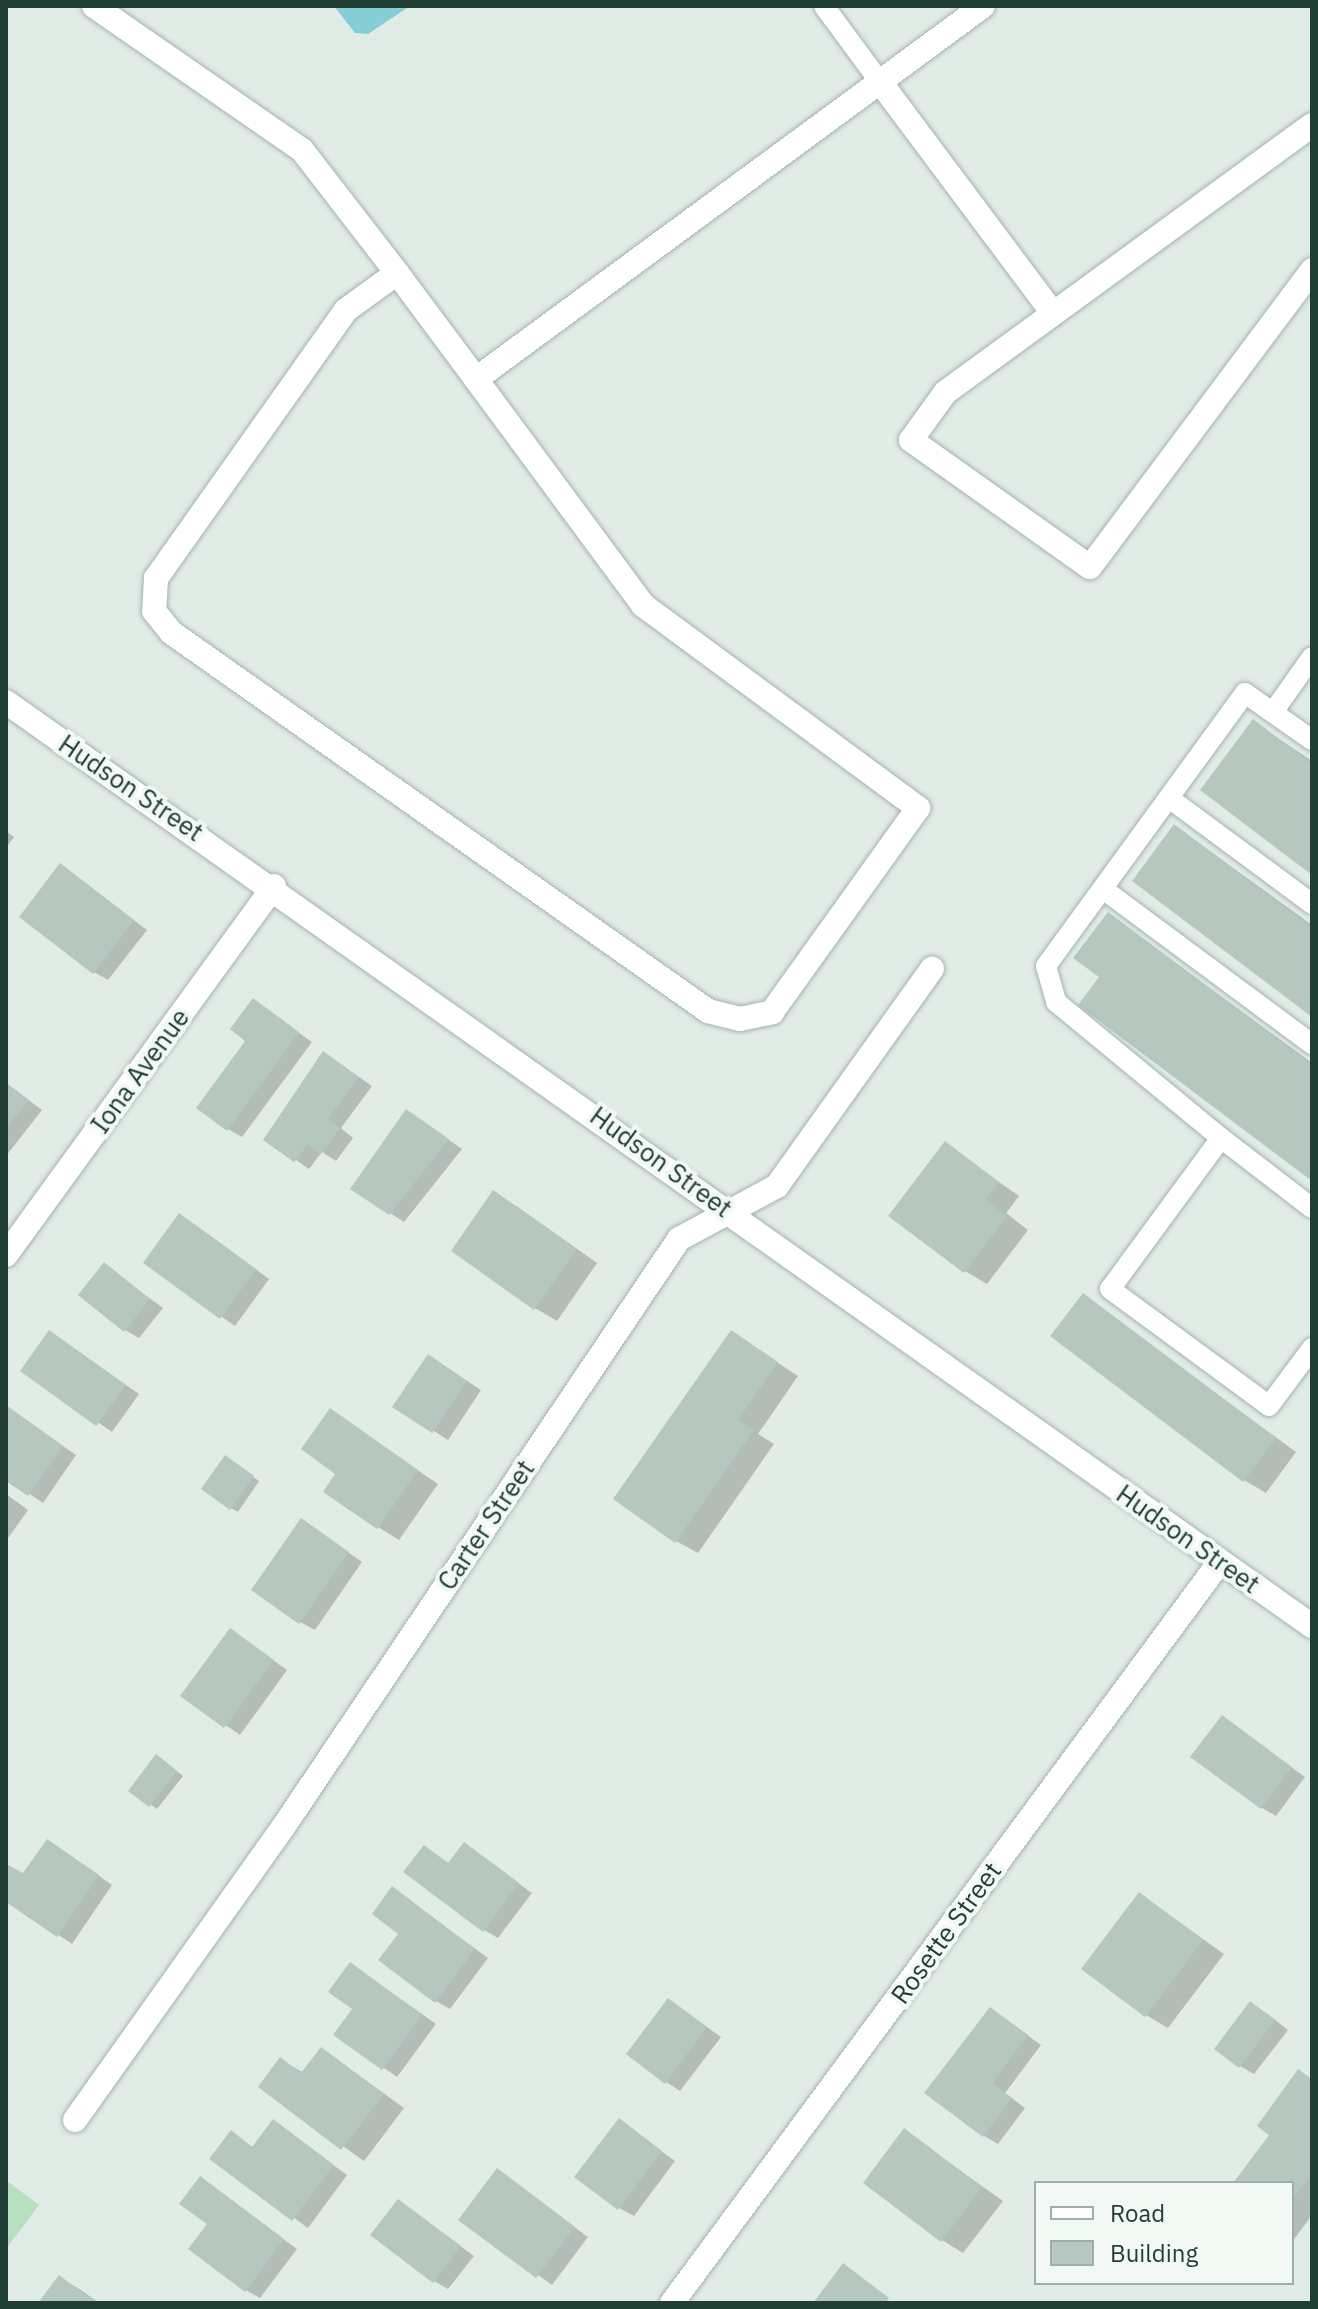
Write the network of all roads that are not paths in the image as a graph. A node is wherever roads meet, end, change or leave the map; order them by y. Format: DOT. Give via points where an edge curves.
graph roads {
  1 [pos="94,6"];
  2 [pos="824,6"];
  3 [pos="983,6"];
  4 [pos="880,82"];
  5 [pos="1312,125"];
  6 [pos="1312,270"];
  7 [pos="397,273"];
  8 [pos="1053,313"];
  9 [pos="476,379"];
  10 [pos="1312,657"];
  11 [pos="6,702"];
  12 [pos="1273,712"];
  13 [pos="1312,740"];
  14 [pos="1169,798"];
  15 [pos="274,886"];
  16 [pos="1103,889"];
  17 [pos="1312,904"];
  18 [pos="932,969"];
  19 [pos="1312,1044"];
  20 [pos="1221,1138"];
  21 [pos="1312,1208"];
  22 [pos="728,1210"];
  23 [pos="6,1255"];
  24 [pos="1312,1348"];
  25 [pos="1219,1563"];
  26 [pos="1312,1626"];
  27 [pos="75,2120"];
  28 [pos="672,2303"];
  1 -- 7 [label="street" via="302,150"];
  2 -- 4 [label="lane"];
  3 -- 4 [label="street"];
  4 -- 8 [label="street"];
  4 -- 9 [label="street"];
  5 -- 8 [label="street"];
  6 -- 8 [label="street" via="1090,567 911,440 945,393"];
  7 -- 9 [label="street"];
  7 -- 9 [label="street" via="346,310 156,578 154,611 172,633 708,1011 740,1019 772,1012 918,808 643,605"];
  10 -- 12 [label="lane"];
  11 -- 15 [label="street, Hudson Street"];
  12 -- 13 [label="lane"];
  12 -- 14 [label="lane" via="1245,693"];
  14 -- 16 [label="lane"];
  14 -- 17 [label="lane"];
  15 -- 22 [label="street, Hudson Street"];
  15 -- 23 [label="street, Iona Avenue"];
  16 -- 19 [label="lane"];
  16 -- 20 [label="lane" via="1046,966 1056,1002"];
  18 -- 22 [label="street, Carter Street" via="777,1186"];
  20 -- 21 [label="lane"];
  20 -- 24 [label="lane" via="1110,1289 1269,1406"];
  22 -- 25 [label="street, Hudson Street"];
  22 -- 27 [label="street, Carter Street" via="679,1239 284,1826"];
  25 -- 26 [label="street, Hudson Street"];
  25 -- 28 [label="street, Rosette Street"];
}
